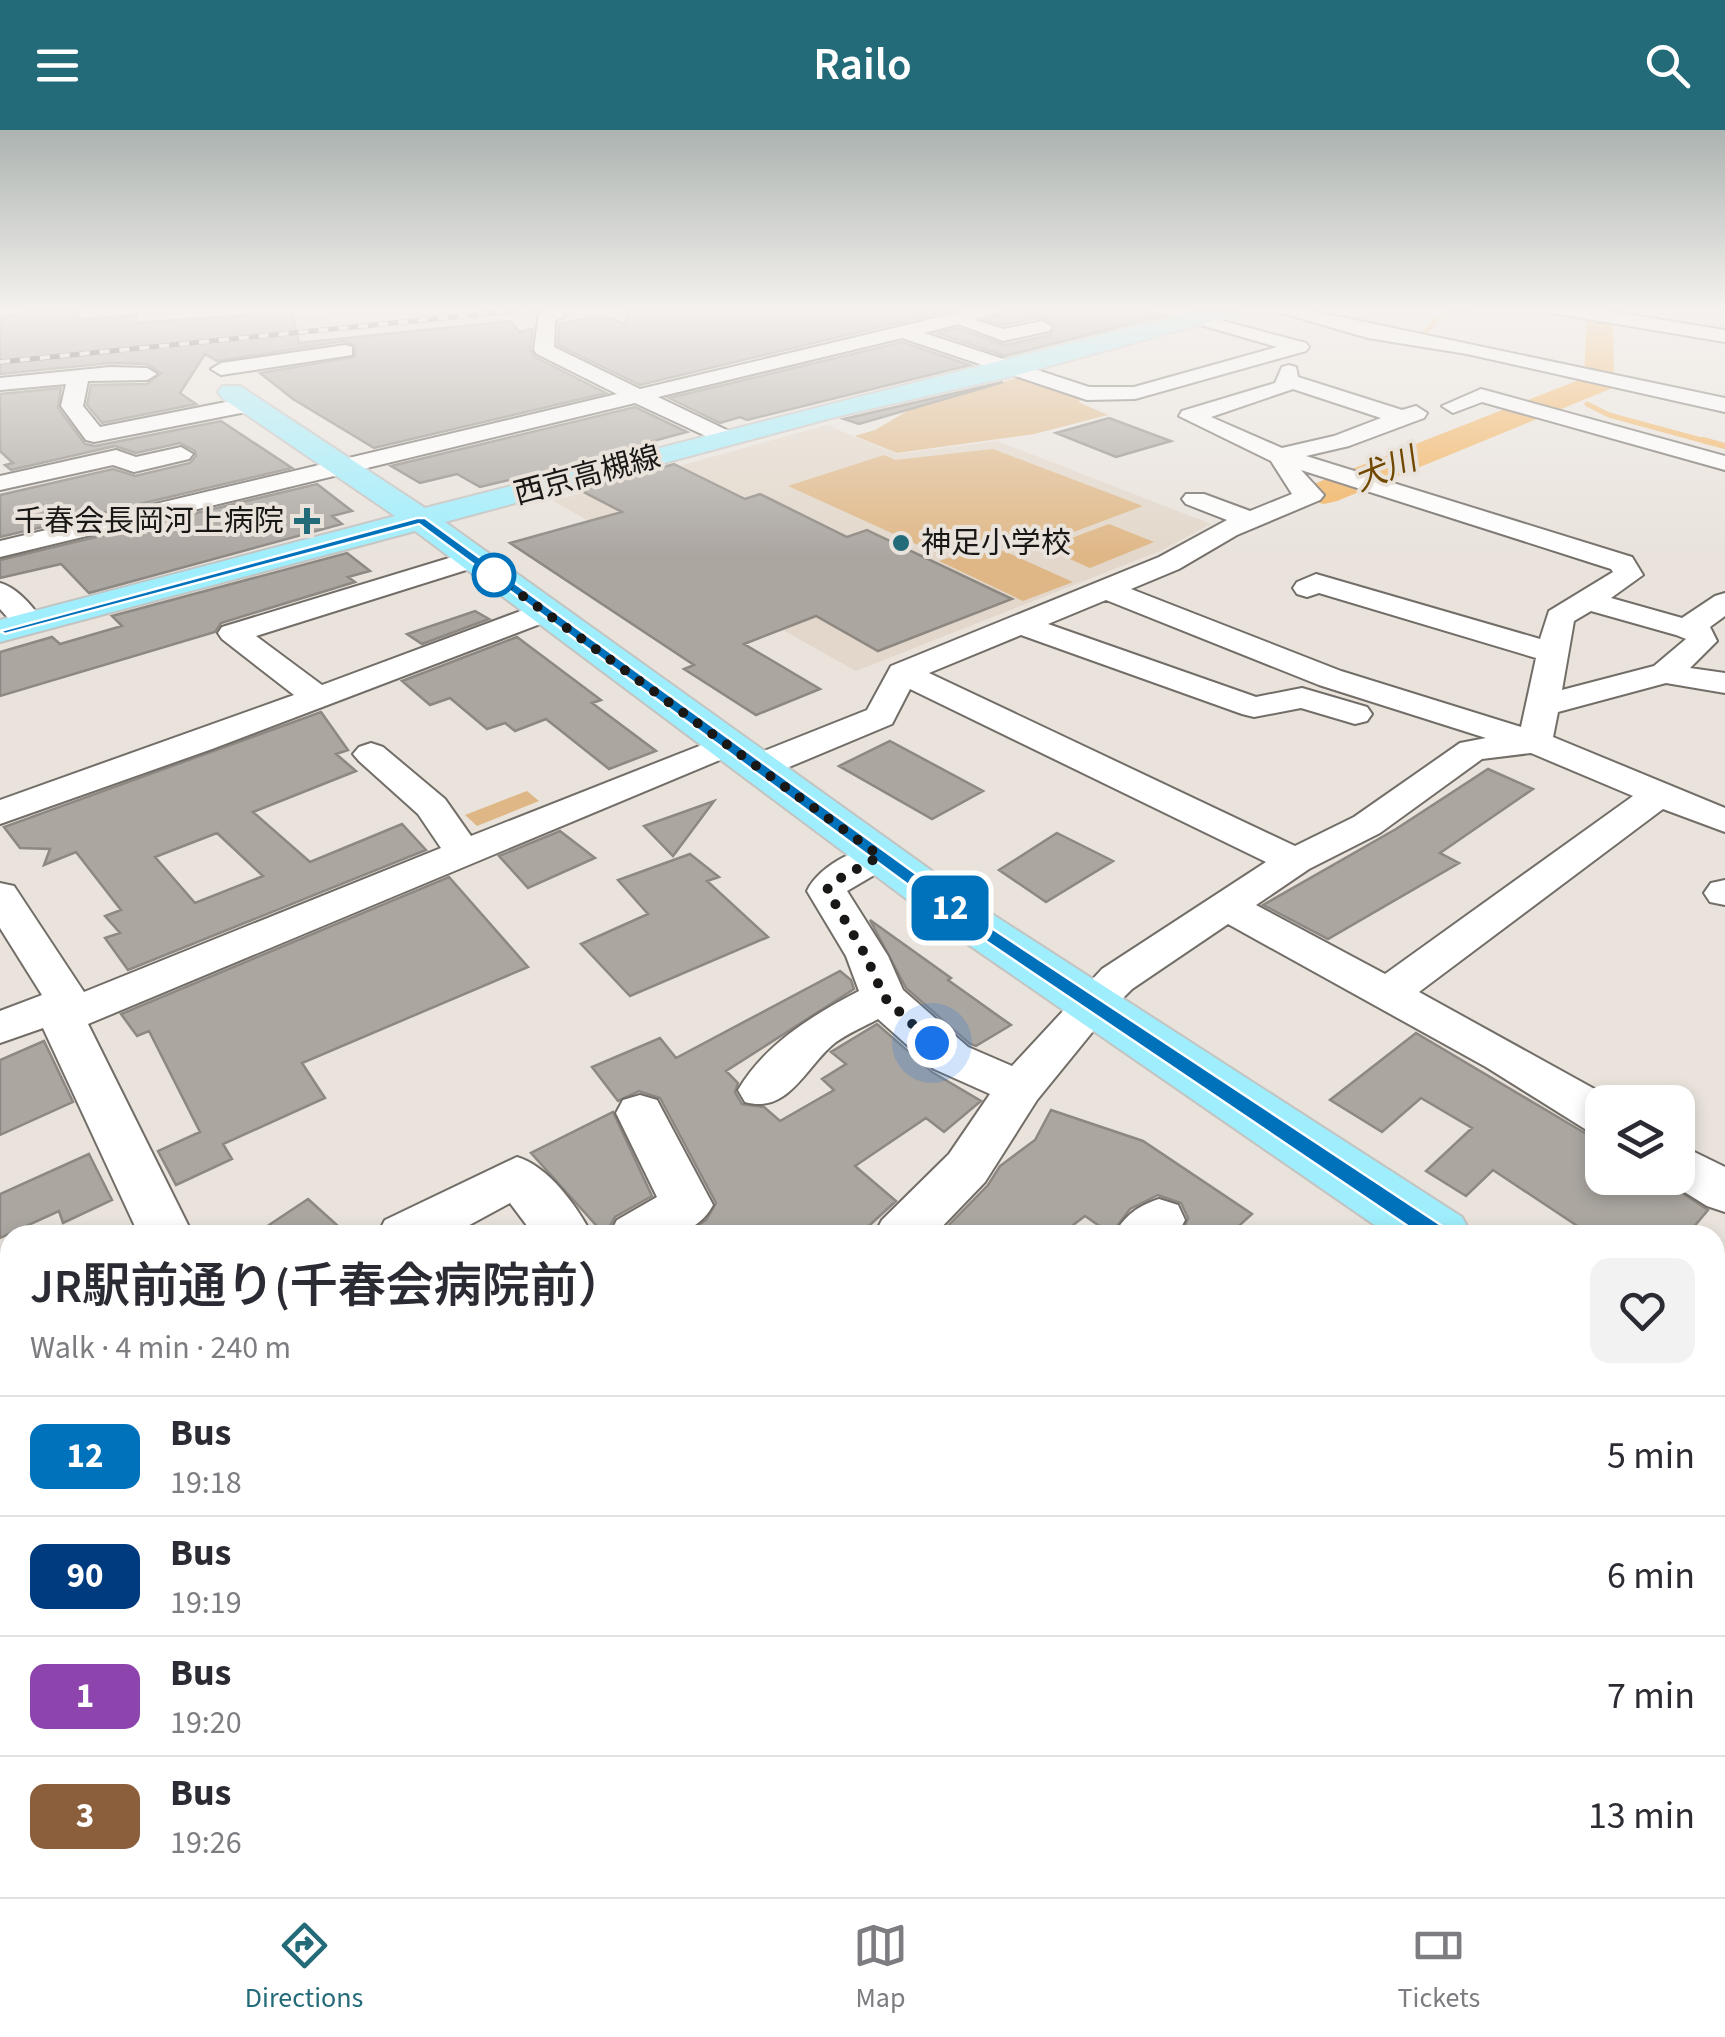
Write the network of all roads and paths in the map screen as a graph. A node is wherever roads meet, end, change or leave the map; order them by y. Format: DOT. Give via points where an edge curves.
graph roads {
  1 [pos="75,390"];
  2 [pos="223,390"];
  3 [pos="242,390"];
  4 [pos="629,390"];
  5 [pos="657,390"];
  6 [pos="923,390"];
  7 [pos="1075,390"];
  8 [pos="1144,390"];
  9 [pos="1260,390"];
  10 [pos="1315,390"];
  11 [pos="1659,390"];
  12 [pos="1135,393"];
  13 [pos="638,395"];
  14 [pos="1234,402"];
  15 [pos="1725,405"];
  16 [pos="1453,406"];
  17 [pos="1270,415"];
  18 [pos="1190,416"];
  19 [pos="1305,428"];
  20 [pos="94,435"];
  21 [pos="725,438"];
  22 [pos="1341,441"];
  23 [pos="1715,448"];
  24 [pos="181,454"];
  25 [pos="1280,456"];
  26 [pos="116,457"];
  27 [pos="342,466"];
  28 [pos="0,484"];
  29 [pos="1195,500"];
  30 [pos="0,502"];
  31 [pos="1464,512"];
  32 [pos="421,520"];
  33 [pos="1249,520"];
  34 [pos="1420,530"];
  35 [pos="40,539"];
  36 [pos="0,549"];
  37 [pos="472,559"];
  38 [pos="1307,588"];
  39 [pos="1105,589"];
  40 [pos="0,592"];
  41 [pos="1588,600"];
  42 [pos="1725,602"];
  43 [pos="545,612"];
  44 [pos="1020,624"];
  45 [pos="15,627"];
  46 [pos="1687,629"];
  47 [pos="1553,653"];
  48 [pos="902,673"];
  49 [pos="1665,673"];
  50 [pos="1725,684"];
  51 [pos="317,698"];
  52 [pos="1540,723"];
  53 [pos="1472,750"];
  54 [pos="371,754"];
  55 [pos="742,756"];
  56 [pos="1659,794"];
  57 [pos="0,813"];
  58 [pos="1725,821"];
  59 [pos="464,854"];
  60 [pos="880,856"];
  61 [pos="1295,861"];
  62 [pos="0,895"];
  63 [pos="1226,906"];
  64 [pos="1388,993"];
  65 [pos="884,997"];
  66 [pos="1091,1004"];
  67 [pos="66,1009"];
  68 [pos="0,1028"];
  69 [pos="1020,1088"];
  70 [pos="762,1090"];
  71 [pos="1585,1106"];
  72 [pos="640,1113"];
  73 [pos="1695,1173"];
  74 [pos="1725,1192"];
  75 [pos="161,1225"];
  76 [pos="423,1225"];
  77 [pos="558,1225"];
  78 [pos="652,1225"];
  79 [pos="911,1225"];
  80 [pos="1423,1225"];
  1 -- 20 [label="street" via="72,406"];
  2 -- 20 [label="street"];
  3 -- 27 [label="main road"];
  4 -- 13 [label="street"];
  5 -- 13 [label="street"];
  6 -- 21 [label="main road, 西京高槻線"];
  7 -- 12 [label="street"];
  8 -- 12 [label="street"];
  9 -- 14 [label="street"];
  10 -- 22 [label="street" via="1400,419"];
  11 -- 15 [label="street"];
  12 -- 18 [label="street"];
  13 -- 21 [label="street"];
  13 -- 27 [label="street"];
  14 -- 17 [label="street"];
  14 -- 18 [label="street"];
  16 -- 23 [label="street" via="1482,395"];
  18 -- 25 [label="street"];
  19 -- 22 [label="street"];
  20 -- 26 [label="street"];
  21 -- 32 [label="main road, 西京高槻線"];
  22 -- 25 [label="street"];
  24 -- 26 [label="street" via="134,465"];
  25 -- 31 [label="street"];
  25 -- 33 [label="street" via="1300,488 1323,498"];
  26 -- 28 [label="street" via="38,465"];
  27 -- 32 [label="main road"];
  27 -- 35 [label="street"];
  29 -- 33 [label="street"];
  30 -- 35 [label="street"];
  31 -- 34 [label="street"];
  31 -- 41 [label="street" via="1622,564 1629,575"];
  32 -- 37 [label="main road"];
  32 -- 45 [label="main road, 西京高槻線"];
  33 -- 39 [label="street"];
  35 -- 36 [label="street"];
  37 -- 43 [label="main road"];
  37 -- 51 [label="street" via="233,633"];
  38 -- 47 [label="street" via="1316,583"];
  39 -- 44 [label="street"];
  39 -- 52 [label="street" via="1330,678"];
  40 -- 45 [label="street"];
  41 -- 46 [label="street"];
  41 -- 47 [label="street" via="1560,618"];
  42 -- 46 [label="street"];
  43 -- 51 [label="street"];
  43 -- 55 [label="main road"];
  44 -- 48 [label="street"];
  44 -- 53 [label="street" via="1254,708 1302,698"];
  46 -- 49 [label="street" via="1702,641"];
  47 -- 52 [label="street"];
  48 -- 55 [label="street" via="880,717"];
  48 -- 61 [label="street"];
  49 -- 50 [label="street"];
  49 -- 52 [label="street"];
  51 -- 57 [label="street"];
  52 -- 53 [label="street"];
  52 -- 56 [label="street"];
  53 -- 61 [label="street" via="1366,824"];
  54 -- 59 [label="street" via="432,807"];
  55 -- 59 [label="street"];
  55 -- 60 [label="main road"];
  56 -- 58 [label="street"];
  56 -- 64 [label="street"];
  59 -- 67 [label="street"];
  60 -- 65 [label="street" via="827,890"];
  60 -- 66 [label="main road"];
  61 -- 63 [label="street"];
  62 -- 67 [label="street"];
  63 -- 64 [label="street"];
  63 -- 66 [label="street"];
  64 -- 71 [label="street"];
  65 -- 69 [label="street" via="951,1058"];
  65 -- 70 [label="street" via="820,1031"];
  66 -- 69 [label="street"];
  66 -- 80 [label="main road"];
  67 -- 68 [label="street"];
  67 -- 75 [label="street" via="68,1034"];
  69 -- 79 [label="street" via="967,1168"];
  72 -- 78 [label="street" via="687,1204"];
  73 -- 74 [label="street"];
  76 -- 77 [label="street" via="517,1176"];
}
